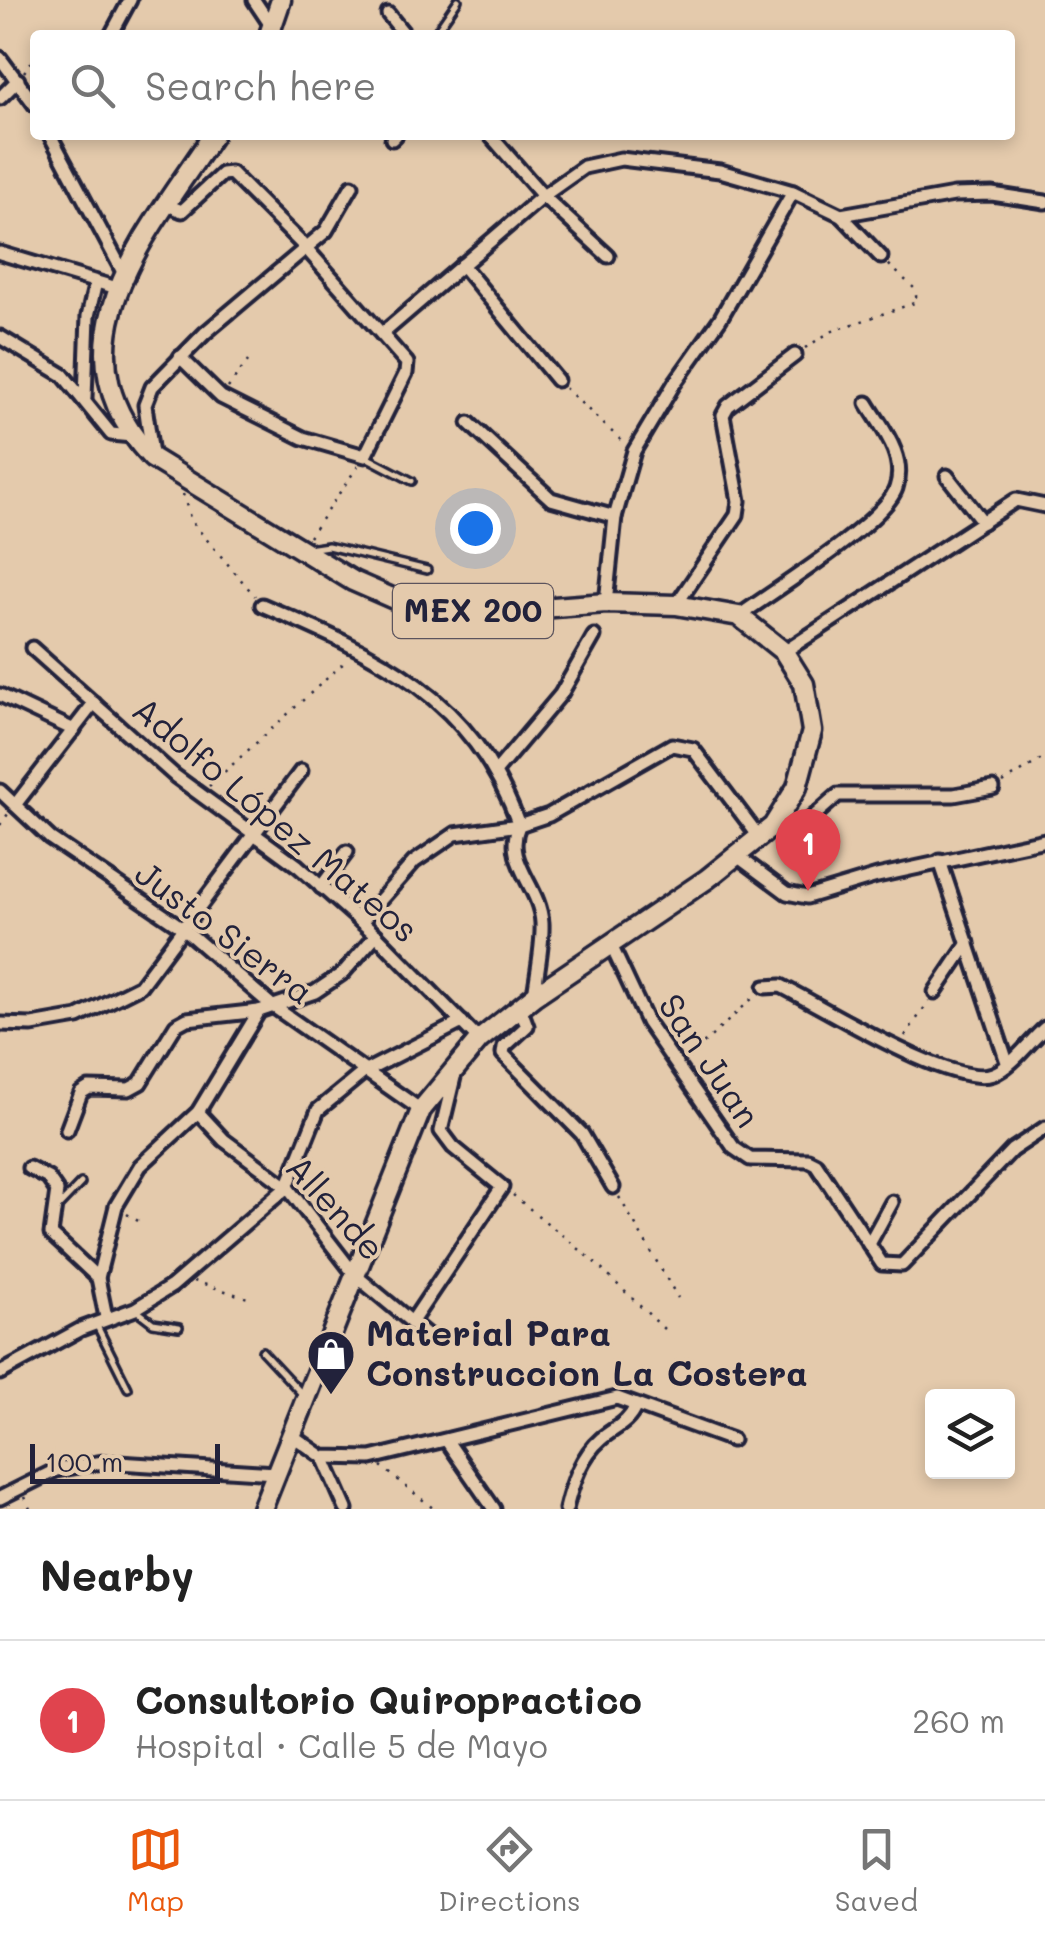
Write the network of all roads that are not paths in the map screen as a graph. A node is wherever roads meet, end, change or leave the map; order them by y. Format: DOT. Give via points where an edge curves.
graph roads {
  1 [pos="130,0"];
  2 [pos="254,0"];
  3 [pos="281,0"];
  4 [pos="458,0"];
  5 [pos="388,14"];
  6 [pos="114,30"];
  7 [pos="269,30"];
  8 [pos="270,30"];
  9 [pos="402,30"];
  10 [pos="437,30"];
  11 [pos="0,58"];
  12 [pos="18,80"];
  13 [pos="0,98"];
  14 [pos="30,98"];
  15 [pos="56,140"];
  16 [pos="210,140"];
  17 [pos="494,140"];
  18 [pos="352,186"];
  19 [pos="793,192"];
  20 [pos="543,196"];
  21 [pos="1045,202"];
  22 [pos="167,205"];
  23 [pos="841,215"];
  24 [pos="305,247"];
  25 [pos="0,252"];
  26 [pos="608,256"];
  27 [pos="881,257"];
  28 [pos="462,265"];
  29 [pos="120,280"];
  30 [pos="96,282"];
  31 [pos="382,334"];
  32 [pos="0,338"];
  33 [pos="795,354"];
  34 [pos="180,357"];
  35 [pos="556,380"];
  36 [pos="84,398"];
  37 [pos="867,403"];
  38 [pos="469,423"];
  39 [pos="132,436"];
  40 [pos="365,456"];
  41 [pos="152,458"];
  42 [pos="947,476"];
  43 [pos="412,481"];
  44 [pos="1045,506"];
  45 [pos="614,517"];
  46 [pos="983,522"];
  47 [pos="300,550"];
  48 [pos="427,570"];
  49 [pos="606,603"];
  50 [pos="262,605"];
  51 [pos="676,605"];
  52 [pos="740,616"];
  53 [pos="594,636"];
  54 [pos="32,648"];
  55 [pos="784,652"];
  56 [pos="0,695"];
  57 [pos="94,703"];
  58 [pos="74,730"];
  59 [pos="497,770"];
  60 [pos="302,771"];
  61 [pos="992,788"];
  62 [pos="0,791"];
  63 [pos="15,806"];
  64 [pos="519,825"];
  65 [pos="766,832"];
  66 [pos="254,833"];
  67 [pos="1043,844"];
  68 [pos="347,852"];
  69 [pos="736,856"];
  70 [pos="940,861"];
  71 [pos="321,887"];
  72 [pos="361,922"];
  73 [pos="184,929"];
  74 [pos="376,936"];
  75 [pos="968,943"];
  76 [pos="611,944"];
  77 [pos="765,987"];
  78 [pos="935,992"];
  79 [pos="527,1001"];
  80 [pos="264,1007"];
  81 [pos="462,1022"];
  82 [pos="0,1024"];
  83 [pos="1045,1028"];
  84 [pos="479,1040"];
  85 [pos="1007,1062"];
  86 [pos="456,1066"];
  87 [pos="364,1072"];
  88 [pos="420,1110"];
  89 [pos="198,1112"];
  90 [pos="1045,1128"];
  91 [pos="66,1130"];
  92 [pos="28,1168"];
  93 [pos="80,1182"];
  94 [pos="613,1187"];
  95 [pos="287,1188"];
  96 [pos="892,1202"];
  97 [pos="55,1210"];
  98 [pos="869,1244"];
  99 [pos="355,1275"];
  100 [pos="98,1278"];
  101 [pos="135,1309"];
  102 [pos="101,1320"];
  103 [pos="411,1323"];
  104 [pos="179,1327"];
  105 [pos="432,1339"];
  106 [pos="262,1351"];
  107 [pos="0,1374"];
  108 [pos="128,1388"];
  109 [pos="305,1398"];
  110 [pos="635,1406"];
  111 [pos="290,1434"];
  112 [pos="732,1440"];
  113 [pos="446,1442"];
  114 [pos="323,1458"];
  115 [pos="276,1473"];
  116 [pos="0,1498"];
  117 [pos="262,1509"];
  118 [pos="346,1509"];
  119 [pos="494,1509"];
  120 [pos="566,1509"];
  1 -- 6 [label="street"];
  2 -- 7 [label="street"];
  3 -- 8 [label="highway"];
  4 -- 10 [label="lane"];
  5 -- 9 [label="street"];
  11 -- 12 [label="street"];
  12 -- 13 [label="street"];
  12 -- 14 [label="street"];
  15 -- 29 [label="street"];
  16 -- 22 [label="highway, MEX 200"];
  17 -- 20 [label="street"];
  18 -- 24 [label="street" via="333,222"];
  19 -- 20 [label="street" via="720,171 621,159 584,166"];
  19 -- 23 [label="street"];
  19 -- 45 [label="street" via="634,451"];
  20 -- 26 [label="street"];
  20 -- 28 [label="street"];
  21 -- 23 [label="street" via="954,195"];
  22 -- 24 [label="street" via="182,211 222,174 231,174"];
  22 -- 29 [label="highway, MEX 200"];
  23 -- 27 [label="street"];
  24 -- 31 [label="street"];
  24 -- 34 [label="street"];
  25 -- 30 [label="street"];
  28 -- 31 [label="street"];
  28 -- 35 [label="street"];
  29 -- 30 [label="street"];
  29 -- 39 [label="highway, MEX 200" via="106,325 110,388"];
  30 -- 36 [label="street"];
  31 -- 40 [label="street" via="407,363 406,373"];
  32 -- 36 [label="street" via="63,375"];
  33 -- 51 [label="street" via="723,415 737,515"];
  34 -- 40 [label="street" via="221,398 303,438"];
  34 -- 41 [label="street" via="145,404"];
  36 -- 39 [label="street" via="110,434"];
  37 -- 52 [label="street" via="897,452 896,488 873,519"];
  38 -- 45 [label="street" via="551,499"];
  39 -- 41 [label="highway, MEX 200"];
  40 -- 43 [label="lane"];
  41 -- 47 [label="highway, MEX 200"];
  42 -- 46 [label="street"];
  44 -- 46 [label="street" via="1016,500"];
  45 -- 49 [label="street"];
  46 -- 55 [label="street"];
  47 -- 48 [label="lane" via="328,546"];
  47 -- 49 [label="highway, MEX 200" via="385,595 439,609"];
  49 -- 51 [label="highway, MEX 200"];
  50 -- 59 [label="street" via="423,686"];
  51 -- 52 [label="highway, MEX 200"];
  52 -- 55 [label="highway, MEX 200"];
  53 -- 59 [label="street" via="561,694"];
  54 -- 57 [label="street, Adolfo López Mateos"];
  55 -- 65 [label="highway, MEX 200" via="804,684 812,731 796,787"];
  56 -- 58 [label="street, Adolfo López Mateos"];
  57 -- 58 [label="street"];
  57 -- 66 [label="street, Adolfo López Mateos"];
  58 -- 63 [label="street"];
  59 -- 64 [label="street"];
  60 -- 66 [label="street"];
  61 -- 65 [label="street" via="954,796 838,796 796,833"];
  62 -- 63 [label="street, Justo Sierra"];
  63 -- 73 [label="street, Justo Sierra" via="88,867"];
  64 -- 65 [label="street" via="672,745 693,749"];
  64 -- 72 [label="street" via="455,834 414,862"];
  64 -- 79 [label="street" via="514,858 542,922"];
  65 -- 69 [label="highway, MEX 200"];
  66 -- 71 [label="street, Adolfo López Mateos"];
  66 -- 73 [label="street"];
  67 -- 70 [label="street"];
  68 -- 71 [label="street"];
  69 -- 70 [label="street" via="786,893 807,897"];
  69 -- 76 [label="highway, MEX 200"];
  70 -- 75 [label="street"];
  71 -- 72 [label="street, Adolfo López Mateos"];
  72 -- 74 [label="street, Adolfo López Mateos"];
  73 -- 80 [label="street, Justo Sierra"];
  73 -- 82 [label="street" via="140,986 112,1004 48,1022"];
  74 -- 80 [label="street" via="344,974 315,992"];
  74 -- 81 [label="street, Adolfo López Mateos"];
  75 -- 78 [label="street"];
  75 -- 85 [label="street"];
  76 -- 79 [label="highway, MEX 200"];
  76 -- 98 [label="street, San Juan" via="647,1022 740,1155 816,1164"];
  77 -- 85 [label="street" via="781,986 930,1064 989,1076"];
  79 -- 84 [label="highway, MEX 200"];
  79 -- 94 [label="street" via="527,1026 503,1054 582,1134"];
  80 -- 87 [label="street, Justo Sierra"];
  80 -- 89 [label="street"];
  80 -- 91 [label="street" via="176,1025 140,1083 81,1093"];
  81 -- 84 [label="street, Adolfo López Mateos"];
  81 -- 87 [label="street"];
  83 -- 85 [label="street"];
  84 -- 86 [label="highway, MEX 200"];
  86 -- 88 [label="highway, MEX 200"];
  86 -- 103 [label="street" via="441,1131 499,1192"];
  87 -- 88 [label="street, Justo Sierra"];
  87 -- 95 [label="street" via="318,1110"];
  88 -- 99 [label="highway, MEX 200"];
  89 -- 95 [label="street, Allende"];
  89 -- 100 [label="street" via="140,1166 116,1206"];
  90 -- 98 [label="street" via="1012,1150 902,1265 882,1264"];
  92 -- 97 [label="street" via="53,1184"];
  93 -- 97 [label="lane"];
  95 -- 99 [label="street, Allende"];
  95 -- 101 [label="street" via="185,1276"];
  96 -- 98 [label="street"];
  97 -- 100 [label="street" via="49,1224 55,1240"];
  99 -- 103 [label="street, Allende"];
  99 -- 109 [label="highway, MEX 200"];
  100 -- 102 [label="street"];
  101 -- 102 [label="street"];
  101 -- 104 [label="lane" via="153,1323"];
  102 -- 107 [label="street"];
  102 -- 108 [label="lane"];
  103 -- 105 [label="street, Allende"];
  106 -- 109 [label="lane"];
  109 -- 111 [label="highway, MEX 200"];
  110 -- 112 [label="street"];
  110 -- 113 [label="street" via="617,1398 583,1403"];
  110 -- 120 [label="street" via="582,1461"];
  111 -- 114 [label="street"];
  111 -- 115 [label="highway, MEX 200"];
  113 -- 114 [label="street" via="370,1458"];
  113 -- 119 [label="street"];
  114 -- 118 [label="street"];
  115 -- 116 [label="street" via="103,1462 56,1470"];
  115 -- 117 [label="highway, MEX 200"];
}
